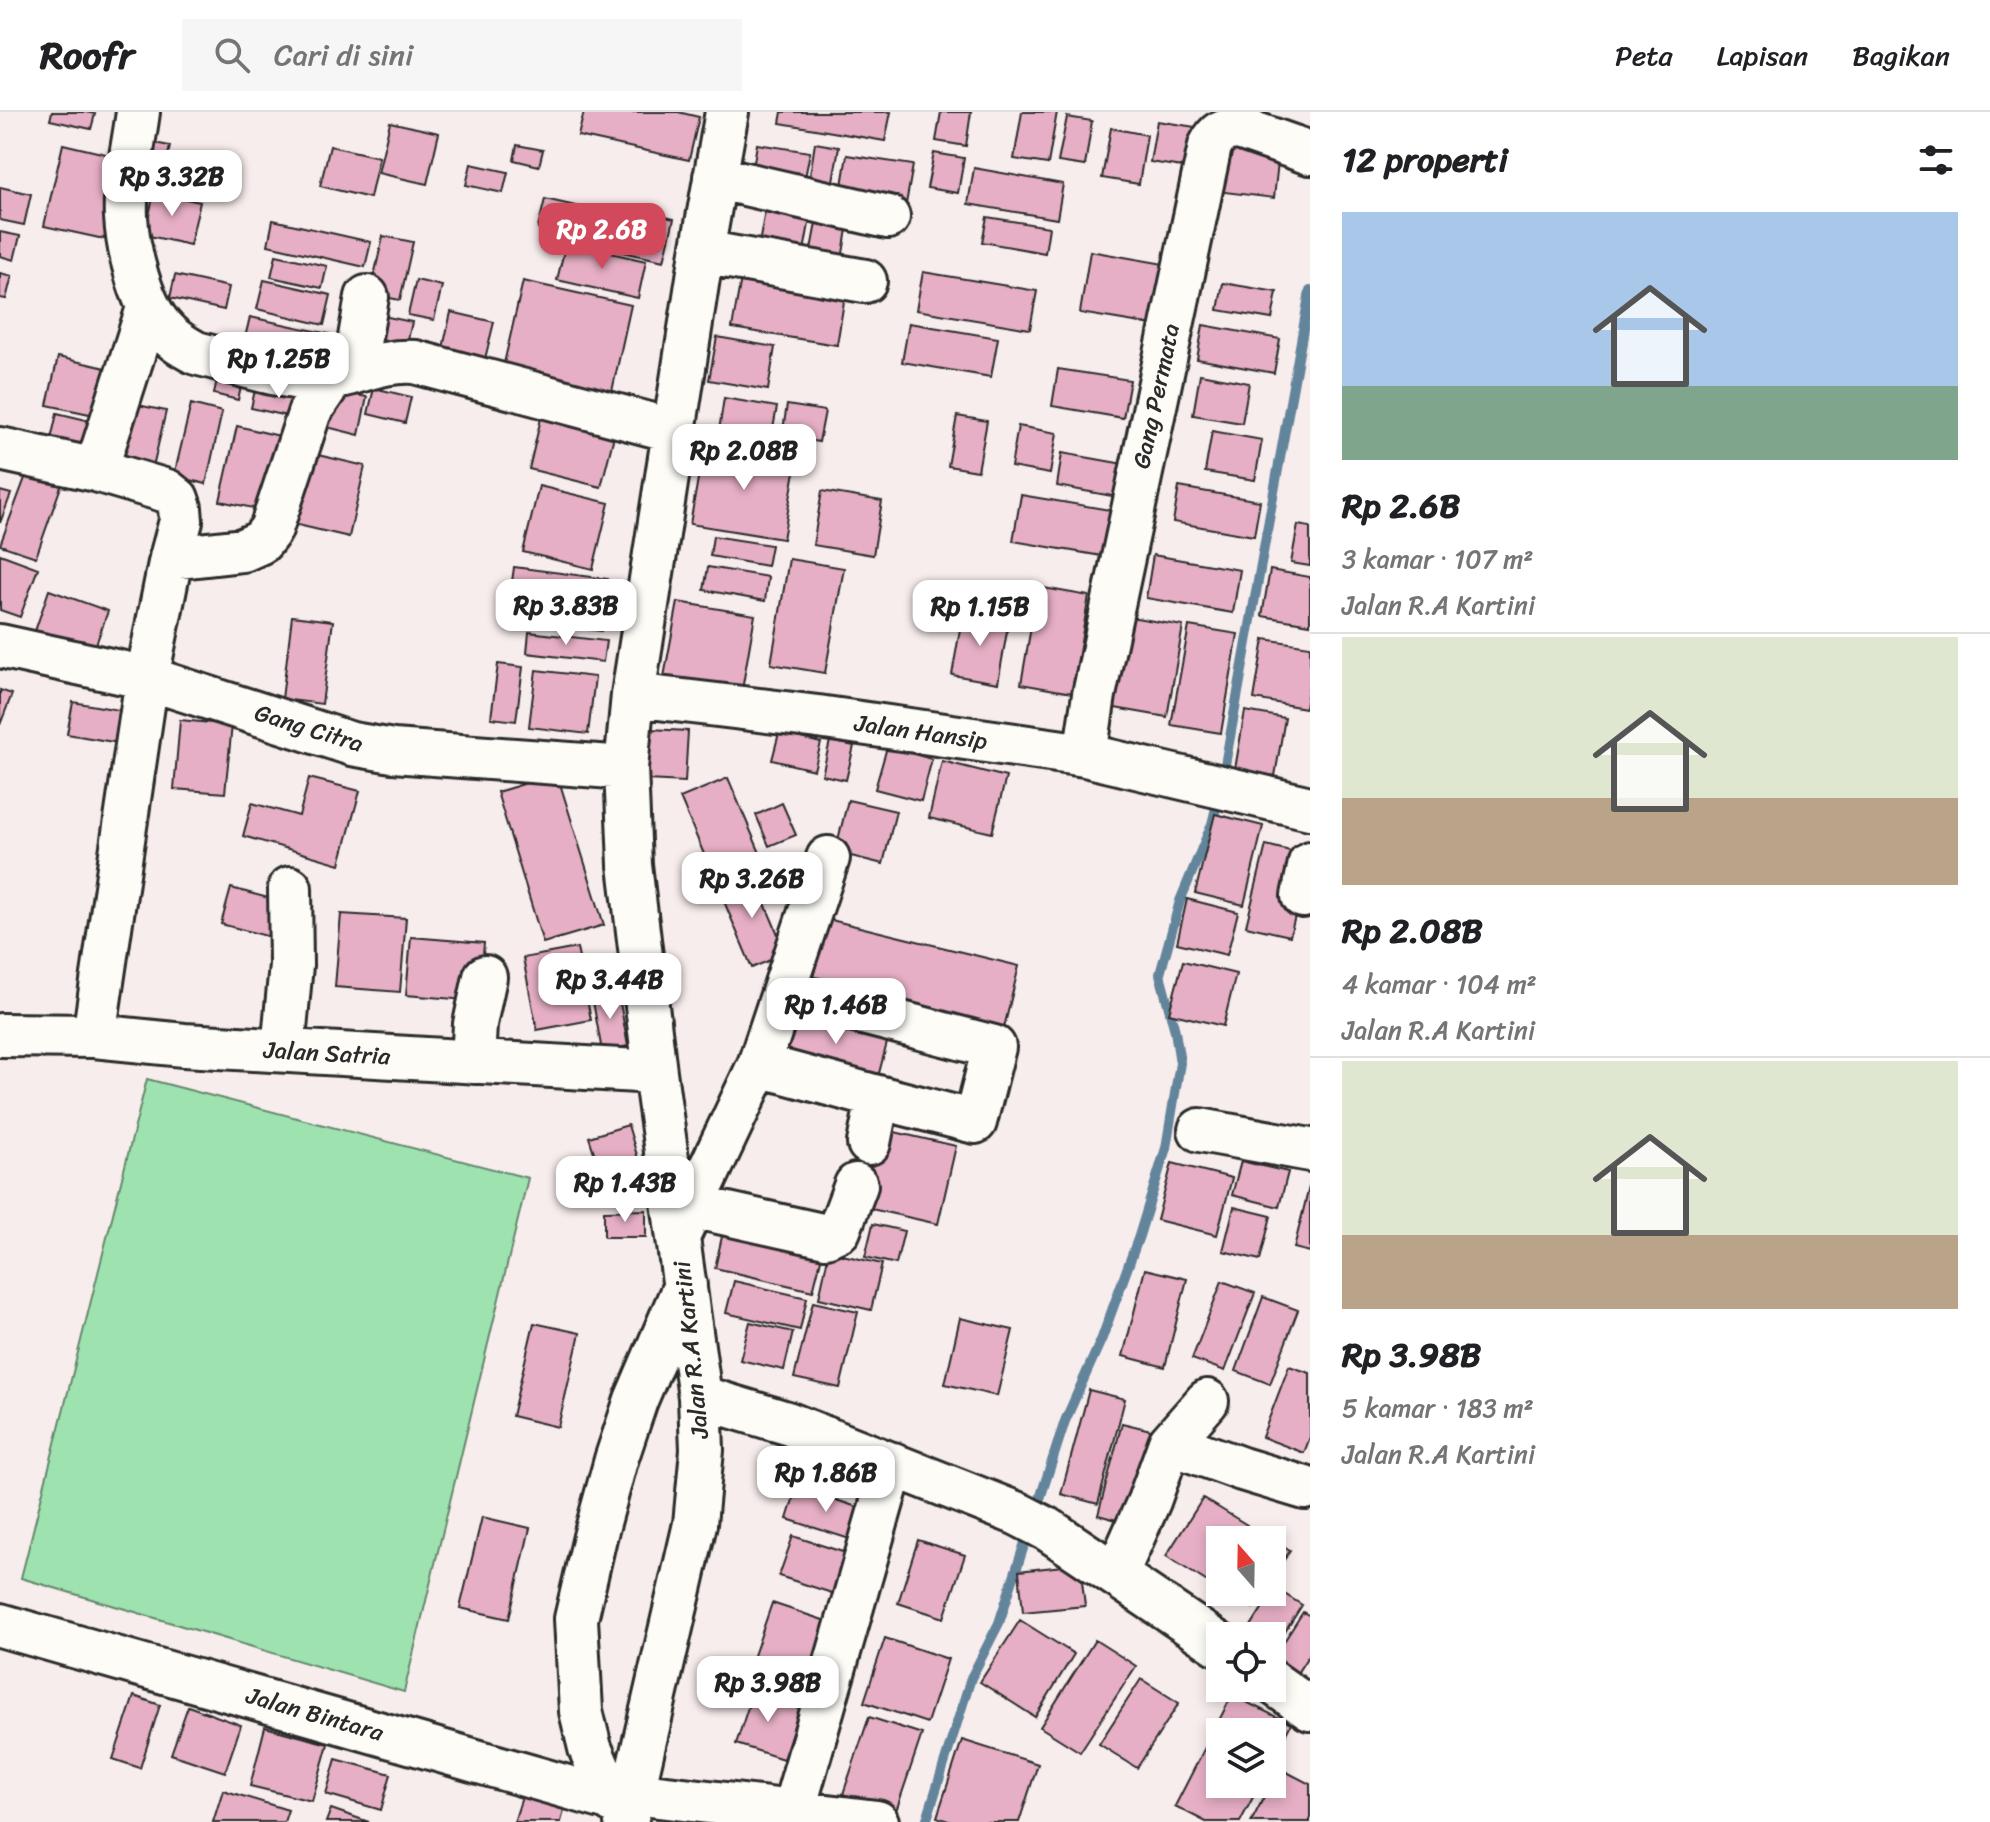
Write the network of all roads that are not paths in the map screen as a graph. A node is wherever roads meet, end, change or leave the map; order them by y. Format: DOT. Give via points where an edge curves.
graph roads {
  1 [pos="138,112"];
  2 [pos="727,112"];
  3 [pos="1309,153"];
  4 [pos="715,177"];
  5 [pos="888,217"];
  6 [pos="702,252"];
  7 [pos="865,281"];
  8 [pos="367,297"];
  9 [pos="148,308"];
  10 [pos="344,374"];
  11 [pos="675,431"];
  12 [pos="0,449"];
  13 [pos="96,470"];
  14 [pos="171,558"];
  15 [pos="0,646"];
  16 [pos="147,678"];
  17 [pos="633,695"];
  18 [pos="1085,755"];
  19 [pos="626,768"];
  20 [pos="1310,808"];
  21 [pos="828,858"];
  22 [pos="290,888"];
  23 [pos="485,977"];
  24 [pos="813,1000"];
  25 [pos="0,1035"];
  26 [pos="94,1036"];
  27 [pos="283,1050"];
  28 [pos="473,1062"];
  29 [pos="759,1065"];
  30 [pos="655,1072"];
  31 [pos="870,1095"];
  32 [pos="1200,1130"];
  33 [pos="869,1143"];
  34 [pos="1310,1150"];
  35 [pos="856,1185"];
  36 [pos="685,1222"];
  37 [pos="685,1284"];
  38 [pos="700,1397"];
  39 [pos="1207,1401"];
  40 [pos="1170,1443"];
  41 [pos="893,1464"];
  42 [pos="1305,1488"];
  43 [pos="1116,1575"];
  44 [pos="0,1625"];
  45 [pos="1206,1636"];
  46 [pos="1286,1692"];
  47 [pos="1310,1709"];
  48 [pos="625,1805"];
  49 [pos="793,1812"];
  50 [pos="877,1822"];
  1 -- 9 [label="street" via="126,214"];
  2 -- 4 [label="street, Jalan R.A Kartini"];
  3 -- 18 [label="street, Gang Permata" via="1239,128 1216,134 1210,146"];
  4 -- 5 [label="street"];
  4 -- 6 [label="street, Jalan R.A Kartini"];
  6 -- 7 [label="street"];
  6 -- 11 [label="street, Jalan R.A Kartini"];
  8 -- 10 [label="street"];
  9 -- 10 [label="street" via="168,335 196,353 295,377"];
  9 -- 13 [label="street"];
  10 -- 11 [label="street" via="399,360 415,362"];
  10 -- 14 [label="street" via="310,411 271,529 261,542 243,550"];
  11 -- 17 [label="street, Jalan R.A Kartini"];
  12 -- 13 [label="street"];
  13 -- 14 [label="street" via="167,491 177,499 181,521"];
  14 -- 16 [label="street"];
  15 -- 16 [label="street, Gang Citra"];
  16 -- 19 [label="street, Gang Citra" via="352,744"];
  16 -- 26 [label="street"];
  17 -- 18 [label="street, Jalan Hansip"];
  17 -- 19 [label="street, Jalan R.A Kartini"];
  18 -- 20 [label="street, Jalan Hansip"];
  19 -- 30 [label="street, Jalan R.A Kartini" via="630,865"];
  21 -- 29 [label="street"];
  22 -- 27 [label="street" via="291,965"];
  23 -- 28 [label="street"];
  24 -- 31 [label="street" via="994,1047 975,1122"];
  25 -- 26 [label="street, Jalan Satria"];
  26 -- 27 [label="street, Jalan Satria"];
  27 -- 28 [label="street, Jalan Satria"];
  28 -- 30 [label="street, Jalan Satria"];
  29 -- 31 [label="street"];
  29 -- 36 [label="street"];
  30 -- 36 [label="street, Jalan R.A Kartini"];
  31 -- 33 [label="street" via="877,1103"];
  32 -- 34 [label="street"];
  35 -- 36 [label="street" via="839,1230 826,1236"];
  36 -- 37 [label="street, Jalan R.A Kartini"];
  37 -- 38 [label="street, Jalan R.A Kartini"];
  37 -- 48 [label="street" via="616,1460 576,1619 581,1711 590,1748"];
  38 -- 41 [label="street"];
  38 -- 48 [label="street, Jalan R.A Kartini" via="702,1450 695,1524"];
  39 -- 40 [label="street"];
  40 -- 42 [label="street"];
  40 -- 43 [label="street"];
  41 -- 43 [label="street" via="1034,1522"];
  41 -- 49 [label="street"];
  43 -- 45 [label="street"];
  44 -- 48 [label="street, Jalan Bintara"];
  46 -- 47 [label="street"];
  48 -- 49 [label="street, Jalan Bintara"];
  49 -- 50 [label="street, Jalan Bintara"];
}
